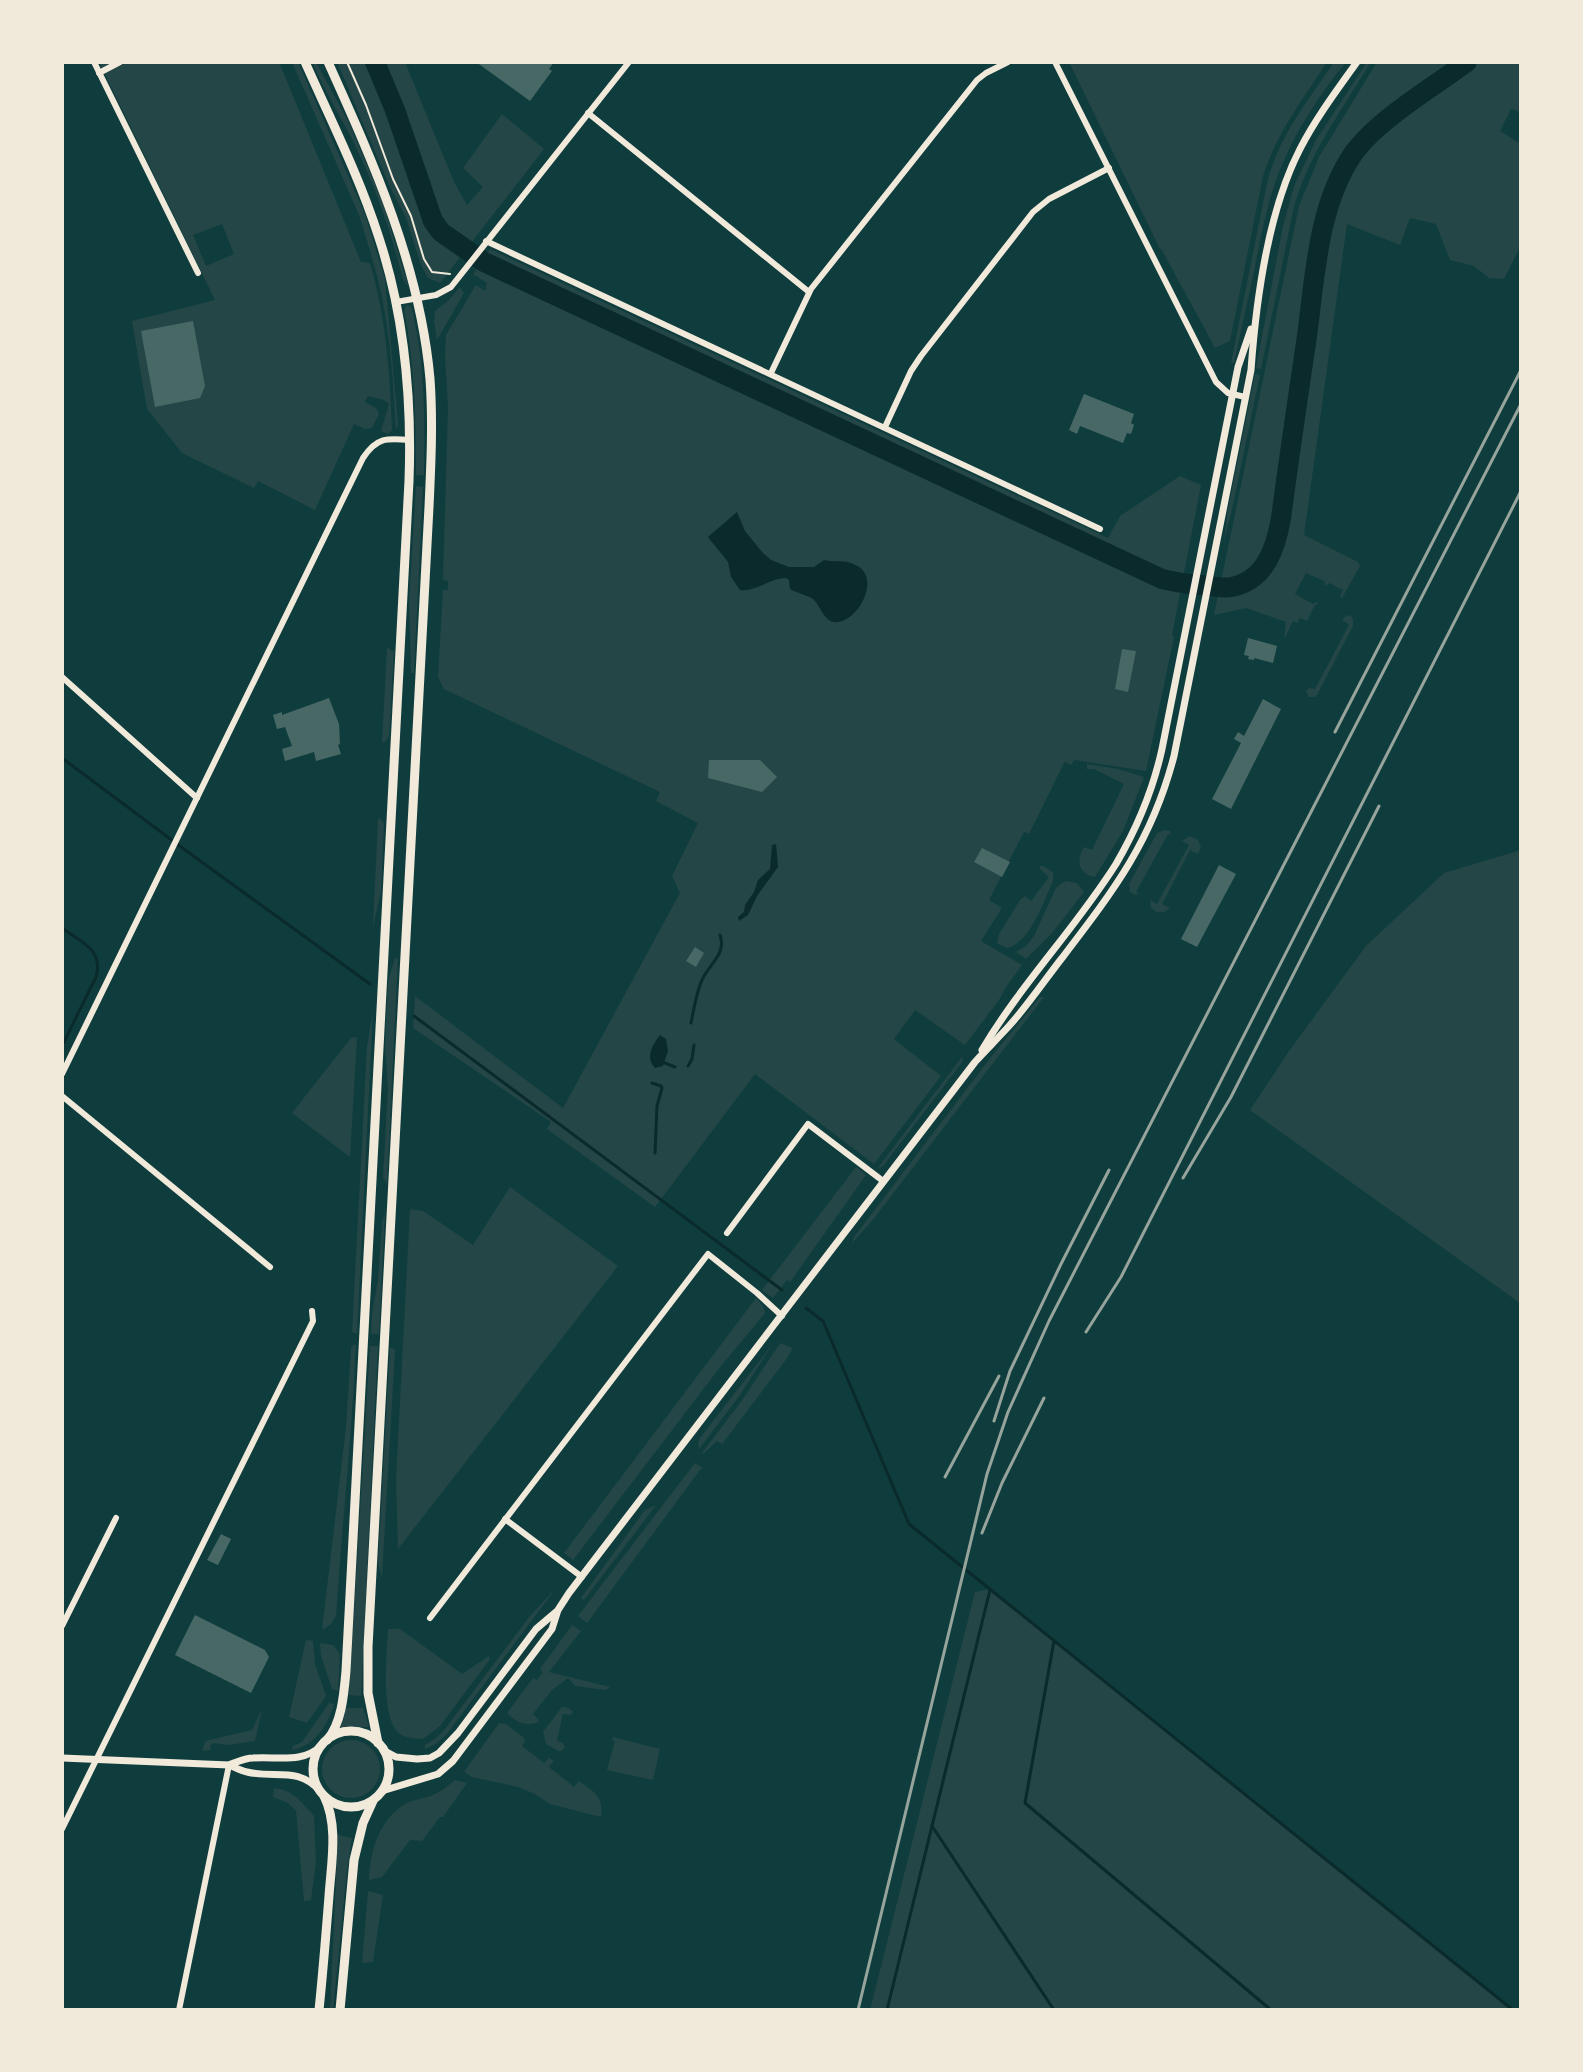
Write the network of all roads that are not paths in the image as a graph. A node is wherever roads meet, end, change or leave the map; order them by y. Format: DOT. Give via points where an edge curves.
graph roads {
  1 [pos="94,62"];
  2 [pos="120,62"];
  3 [pos="305,62"];
  4 [pos="328,62"];
  5 [pos="629,62"];
  6 [pos="1008,62"];
  7 [pos="1055,62"];
  8 [pos="1357,62"];
  9 [pos="99,73"];
  10 [pos="588,113"];
  11 [pos="1109,168"];
  12 [pos="484,243"];
  13 [pos="198,273"];
  14 [pos="809,292"];
  15 [pos="417,298"];
  16 [pos="396,302"];
  17 [pos="1255,315"];
  18 [pos="771,373"];
  19 [pos="1233,394"];
  20 [pos="1245,397"];
  21 [pos="885,427"];
  22 [pos="411,440"];
  23 [pos="1100,529"];
  24 [pos="62,677"];
  25 [pos="197,798"];
  26 [pos="975,1062"];
  27 [pos="62,1074"];
  28 [pos="62,1096"];
  29 [pos="883,1181"];
  30 [pos="727,1233"];
  31 [pos="270,1267"];
  32 [pos="312,1311"];
  33 [pos="782,1316"];
  34 [pos="116,1518"];
  35 [pos="505,1519"];
  36 [pos="582,1577"];
  37 [pos="558,1610"];
  38 [pos="430,1618"];
  39 [pos="62,1626"];
  40 [pos="324,1743"];
  41 [pos="381,1746"];
  42 [pos="62,1758"];
  43 [pos="96,1759"];
  44 [pos="229,1765"];
  45 [pos="321,1792"];
  46 [pos="380,1793"];
  47 [pos="62,1829"];
  48 [pos="179,2010"];
  49 [pos="319,2010"];
  50 [pos="340,2010"];
  1 -- 9 [label="street"];
  2 -- 9 [label="street"];
  3 -- 16 [label="main road" via="367,205"];
  4 -- 15 [label="main road" via="385,193"];
  5 -- 10 [label="street"];
  6 -- 14 [label="street" via="977,80"];
  7 -- 11 [label="street"];
  8 -- 17 [label="street" via="1290,172"];
  9 -- 13 [label="street"];
  10 -- 12 [label="street"];
  10 -- 14 [label="street"];
  11 -- 19 [label="street" via="1216,382"];
  11 -- 21 [label="street" via="1049,199 1030,216 921,356"];
  12 -- 15 [label="street" via="447,291"];
  12 -- 18 [label="street"];
  14 -- 18 [label="street"];
  15 -- 16 [label="street"];
  15 -- 41 [label="main road" via="430,382 431,460 369,1632 368,1693"];
  16 -- 22 [label="main road"];
  17 -- 19 [label="street"];
  17 -- 20 [label="street"];
  18 -- 21 [label="street"];
  19 -- 20 [label="street"];
  19 -- 26 [label="street" via="1160,761 1144,808 1105,881 1001,1017"];
  20 -- 26 [label="street" via="1171,767 1158,807 1116,887 1011,1025"];
  21 -- 23 [label="street"];
  22 -- 25 [label="street" via="383,439 363,458"];
  22 -- 40 [label="main road" via="346,1671 339,1715"];
  24 -- 25 [label="street"];
  25 -- 27 [label="street"];
  26 -- 29 [label="street"];
  28 -- 31 [label="street"];
  29 -- 30 [label="street" via="808,1124"];
  29 -- 33 [label="street"];
  32 -- 43 [label="street" via="313,1321"];
  33 -- 35 [label="street" via="708,1254"];
  33 -- 36 [label="street"];
  34 -- 39 [label="street"];
  35 -- 36 [label="street"];
  35 -- 38 [label="street"];
  36 -- 37 [label="street"];
  37 -- 41 [label="street" via="536,1629 439,1753 430,1758 396,1757"];
  37 -- 46 [label="street" via="546,1638 453,1761 438,1774"];
  40 -- 41 [label="main road" via="349,1731 365,1734"];
  40 -- 44 [label="street" via="303,1756 251,1758"];
  40 -- 45 [label="main road" via="313,1769"];
  41 -- 46 [label="main road" via="389,1769"];
  42 -- 43 [label="street"];
  43 -- 44 [label="street"];
  43 -- 47 [label="street"];
  44 -- 45 [label="street" via="247,1772 299,1776"];
  44 -- 48 [label="street"];
  45 -- 46 [label="main road" via="348,1807"];
  45 -- 49 [label="main road" via="330,1812 332,1851"];
  46 -- 50 [label="main road" via="365,1816 354,1860"];
}
